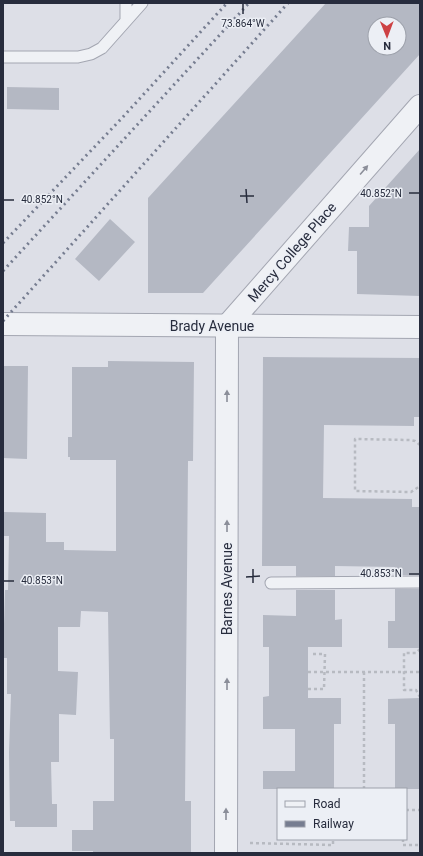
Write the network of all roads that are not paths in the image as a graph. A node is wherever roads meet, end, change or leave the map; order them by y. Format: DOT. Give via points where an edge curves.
graph roads {
  1 [pos="126,3"];
  2 [pos="142,3"];
  3 [pos="126,20"];
  4 [pos="3,57"];
  5 [pos="420,106"];
  6 [pos="3,324"];
  7 [pos="228,326"];
  8 [pos="420,327"];
  9 [pos="420,582"];
  10 [pos="271,583"];
  11 [pos="226,853"];
  1 -- 3 [label="lane"];
  2 -- 3 [label="lane"];
  3 -- 4 [label="lane" via="102,48 91,54 78,57"];
  7 -- 5 [label="street, Mercy College Place, one-way"];
  6 -- 7 [label="street, Brady Avenue"];
  7 -- 8 [label="street, Brady Avenue"];
  11 -- 7 [label="street, Barnes Avenue, one-way"];
  9 -- 10 [label="lane"];
}
